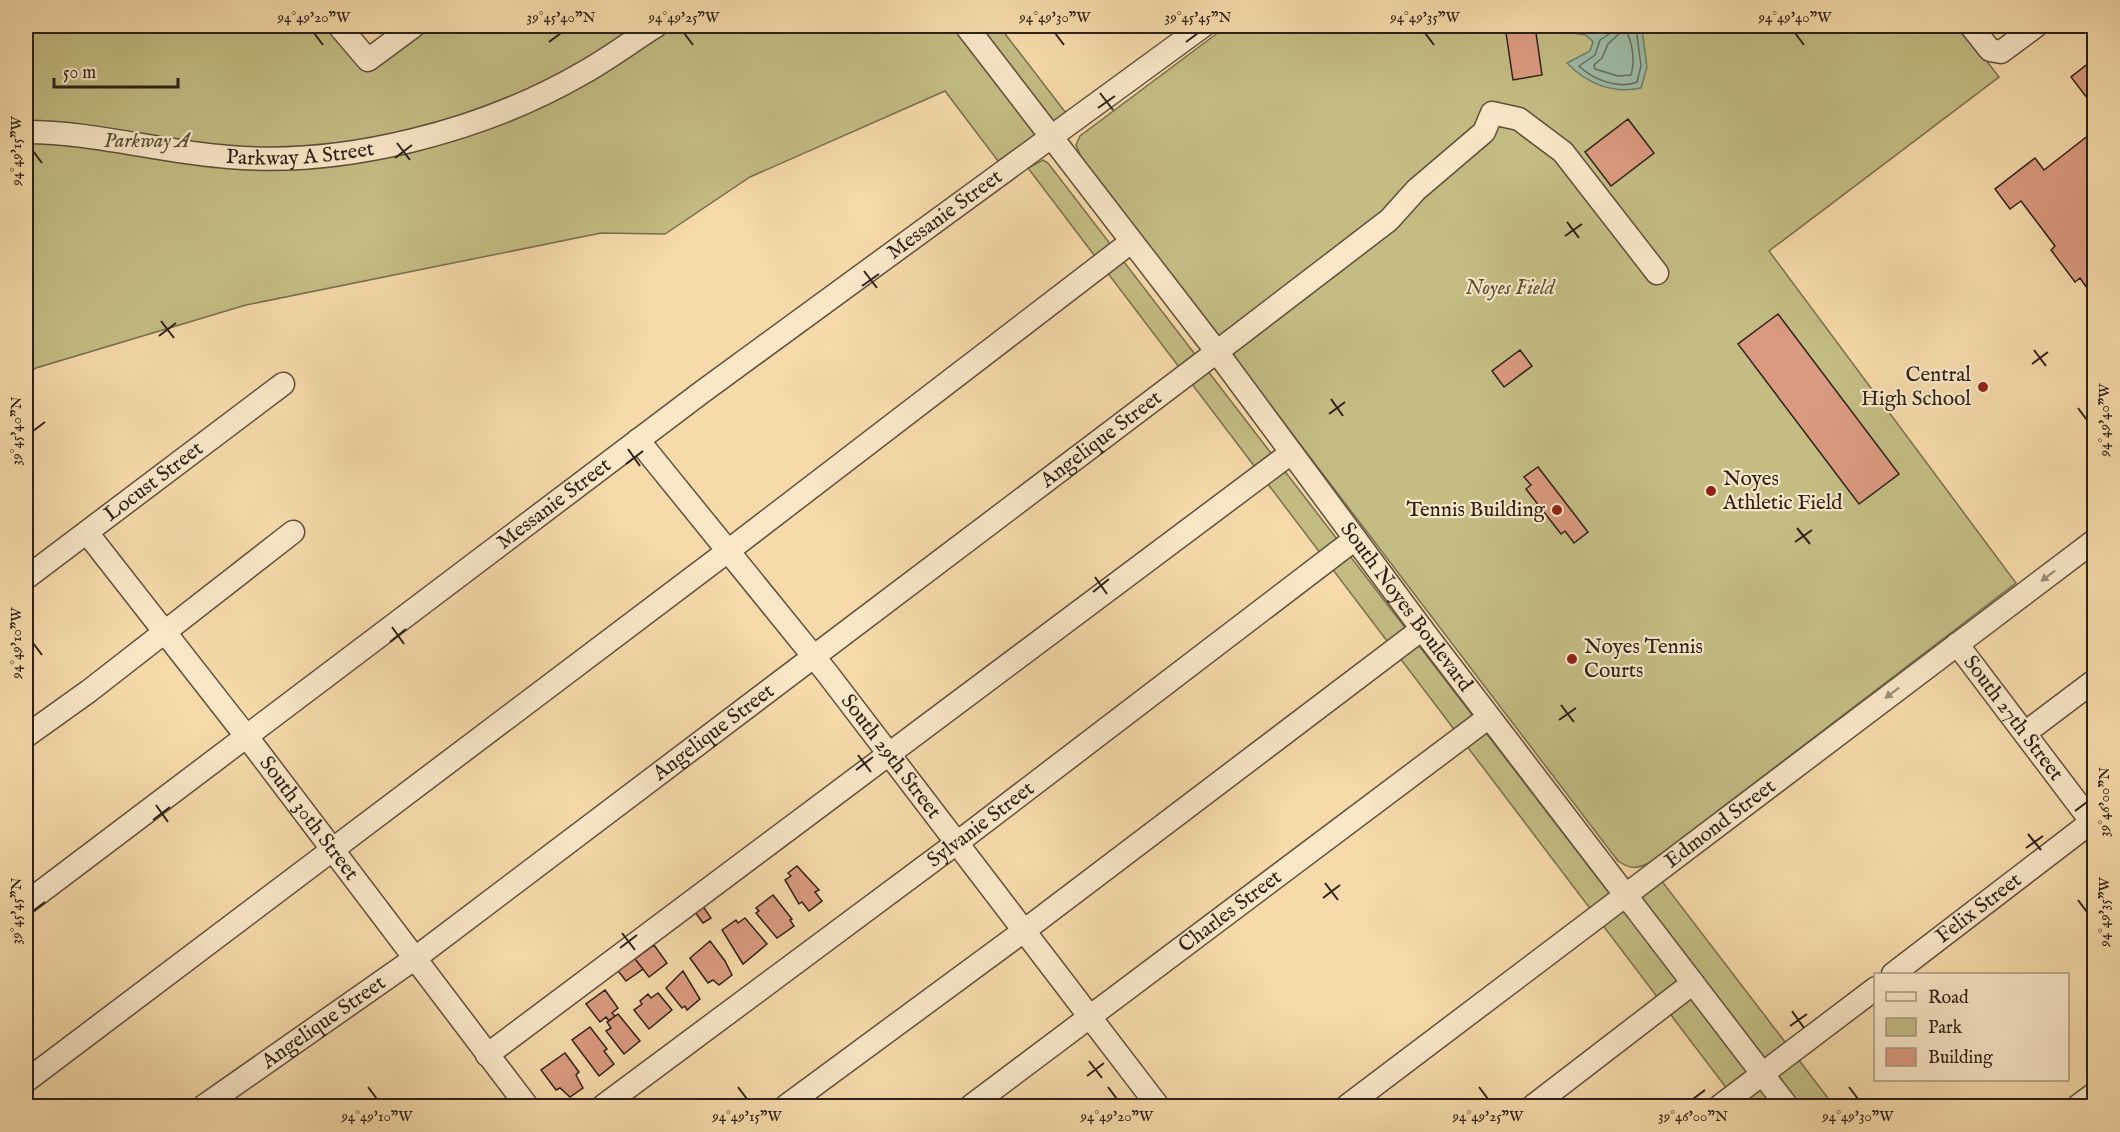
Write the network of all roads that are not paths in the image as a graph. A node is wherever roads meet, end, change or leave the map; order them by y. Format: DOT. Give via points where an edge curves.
graph roads {
  1 [pos="339,26"];
  2 [pos="414,26"];
  3 [pos="656,26"];
  4 [pos="966,26"];
  5 [pos="1203,26"];
  6 [pos="1971,26"];
  7 [pos="2036,26"];
  8 [pos="26,132"];
  9 [pos="1050,138"];
  10 [pos="1131,242"];
  11 [pos="1657,273"];
  12 [pos="1217,352"];
  13 [pos="283,384"];
  14 [pos="638,440"];
  15 [pos="1291,453"];
  16 [pos="293,532"];
  17 [pos="88,534"];
  18 [pos="1355,539"];
  19 [pos="2094,541"];
  20 [pos="728,551"];
  21 [pos="26,578"];
  22 [pos="1422,629"];
  23 [pos="165,631"];
  24 [pos="1957,645"];
  25 [pos="813,656"];
  26 [pos="2094,681"];
  27 [pos="1489,717"];
  28 [pos="2025,733"];
  29 [pos="26,736"];
  30 [pos="246,737"];
  31 [pos="888,755"];
  32 [pos="2094,822"];
  33 [pos="957,841"];
  34 [pos="332,850"];
  35 [pos="1626,895"];
  36 [pos="26,903"];
  37 [pos="1025,930"];
  38 [pos="414,959"];
  39 [pos="1896,973"];
  40 [pos="1693,983"];
  41 [pos="1874,989"];
  42 [pos="1089,1017"];
  43 [pos="487,1055"];
  44 [pos="1762,1074"];
  45 [pos="26,1081"];
  46 [pos="2094,1094"];
  47 [pos="204,1107"];
  48 [pos="527,1107"];
  49 [pos="603,1107"];
  50 [pos="786,1107"];
  51 [pos="971,1107"];
  52 [pos="1158,1107"];
  53 [pos="1347,1107"];
  54 [pos="1533,1107"];
  55 [pos="1720,1107"];
  56 [pos="1787,1107"];
  57 [pos="2078,1107"];
  1 -- 2 [label="street" via="368,60"];
  3 -- 8 [label="street, Parkway A Street" via="583,74 501,111 438,134 328,157 231,158 106,138"];
  4 -- 9 [label="street, South Noyes Boulevard"];
  5 -- 9 [label="street, Messanie Street"];
  6 -- 7 [label="street" via="1990,51 2001,52"];
  9 -- 10 [label="street, South Noyes Boulevard"];
  9 -- 14 [label="street, Messanie Street"];
  10 -- 12 [label="street, South Noyes Boulevard"];
  10 -- 20 [label="street"];
  11 -- 12 [label="street, Angelique Street" via="1563,152 1519,119 1492,113 1484,132 1416,190 1389,220"];
  12 -- 15 [label="street, South Noyes Boulevard"];
  12 -- 25 [label="street, Angelique Street"];
  13 -- 17 [label="street, Locust Street"];
  14 -- 20 [label="street, South 29th Street"];
  14 -- 30 [label="street, Messanie Street"];
  15 -- 18 [label="street, South Noyes Boulevard"];
  15 -- 31 [label="street"];
  16 -- 23 [label="street"];
  17 -- 21 [label="street, Locust Street"];
  17 -- 23 [label="street, South 30th Street"];
  18 -- 22 [label="street, South Noyes Boulevard"];
  18 -- 33 [label="street, Sylvanie Street"];
  19 -- 24 [label="street, Edmond Street, one-way"];
  20 -- 25 [label="street, South 29th Street"];
  20 -- 34 [label="street"];
  22 -- 27 [label="street, South Noyes Boulevard"];
  22 -- 37 [label="street"];
  23 -- 29 [label="street"];
  23 -- 30 [label="street, South 30th Street"];
  24 -- 28 [label="street, South 27th Street"];
  24 -- 35 [label="street, Edmond Street, one-way"];
  25 -- 31 [label="street, South 29th Street"];
  25 -- 38 [label="street, Angelique Street"];
  26 -- 28 [label="street"];
  27 -- 35 [label="street, South Noyes Boulevard"];
  27 -- 42 [label="street, Charles Street"];
  28 -- 32 [label="street, South 27th Street"];
  30 -- 34 [label="street, South 30th Street"];
  30 -- 36 [label="street, Messanie Street"];
  31 -- 33 [label="street, South 29th Street"];
  31 -- 43 [label="street"];
  32 -- 39 [label="street, Felix Street"];
  33 -- 37 [label="street, South 29th Street"];
  33 -- 49 [label="street, Sylvanie Street"];
  34 -- 38 [label="street, South 30th Street"];
  34 -- 45 [label="street"];
  35 -- 40 [label="street, South Noyes Boulevard"];
  35 -- 53 [label="street, Edmond Street"];
  37 -- 42 [label="street, South 29th Street"];
  37 -- 50 [label="street"];
  38 -- 43 [label="street, South 30th Street"];
  38 -- 47 [label="street, Angelique Street"];
  40 -- 44 [label="street, South Noyes Boulevard"];
  40 -- 54 [label="street"];
  41 -- 44 [label="street"];
  42 -- 51 [label="street, Charles Street"];
  42 -- 52 [label="street, South 29th Street"];
  43 -- 48 [label="street, South 30th Street"];
  44 -- 55 [label="street"];
  44 -- 56 [label="street, South Noyes Boulevard"];
  46 -- 57 [label="street"];
}
